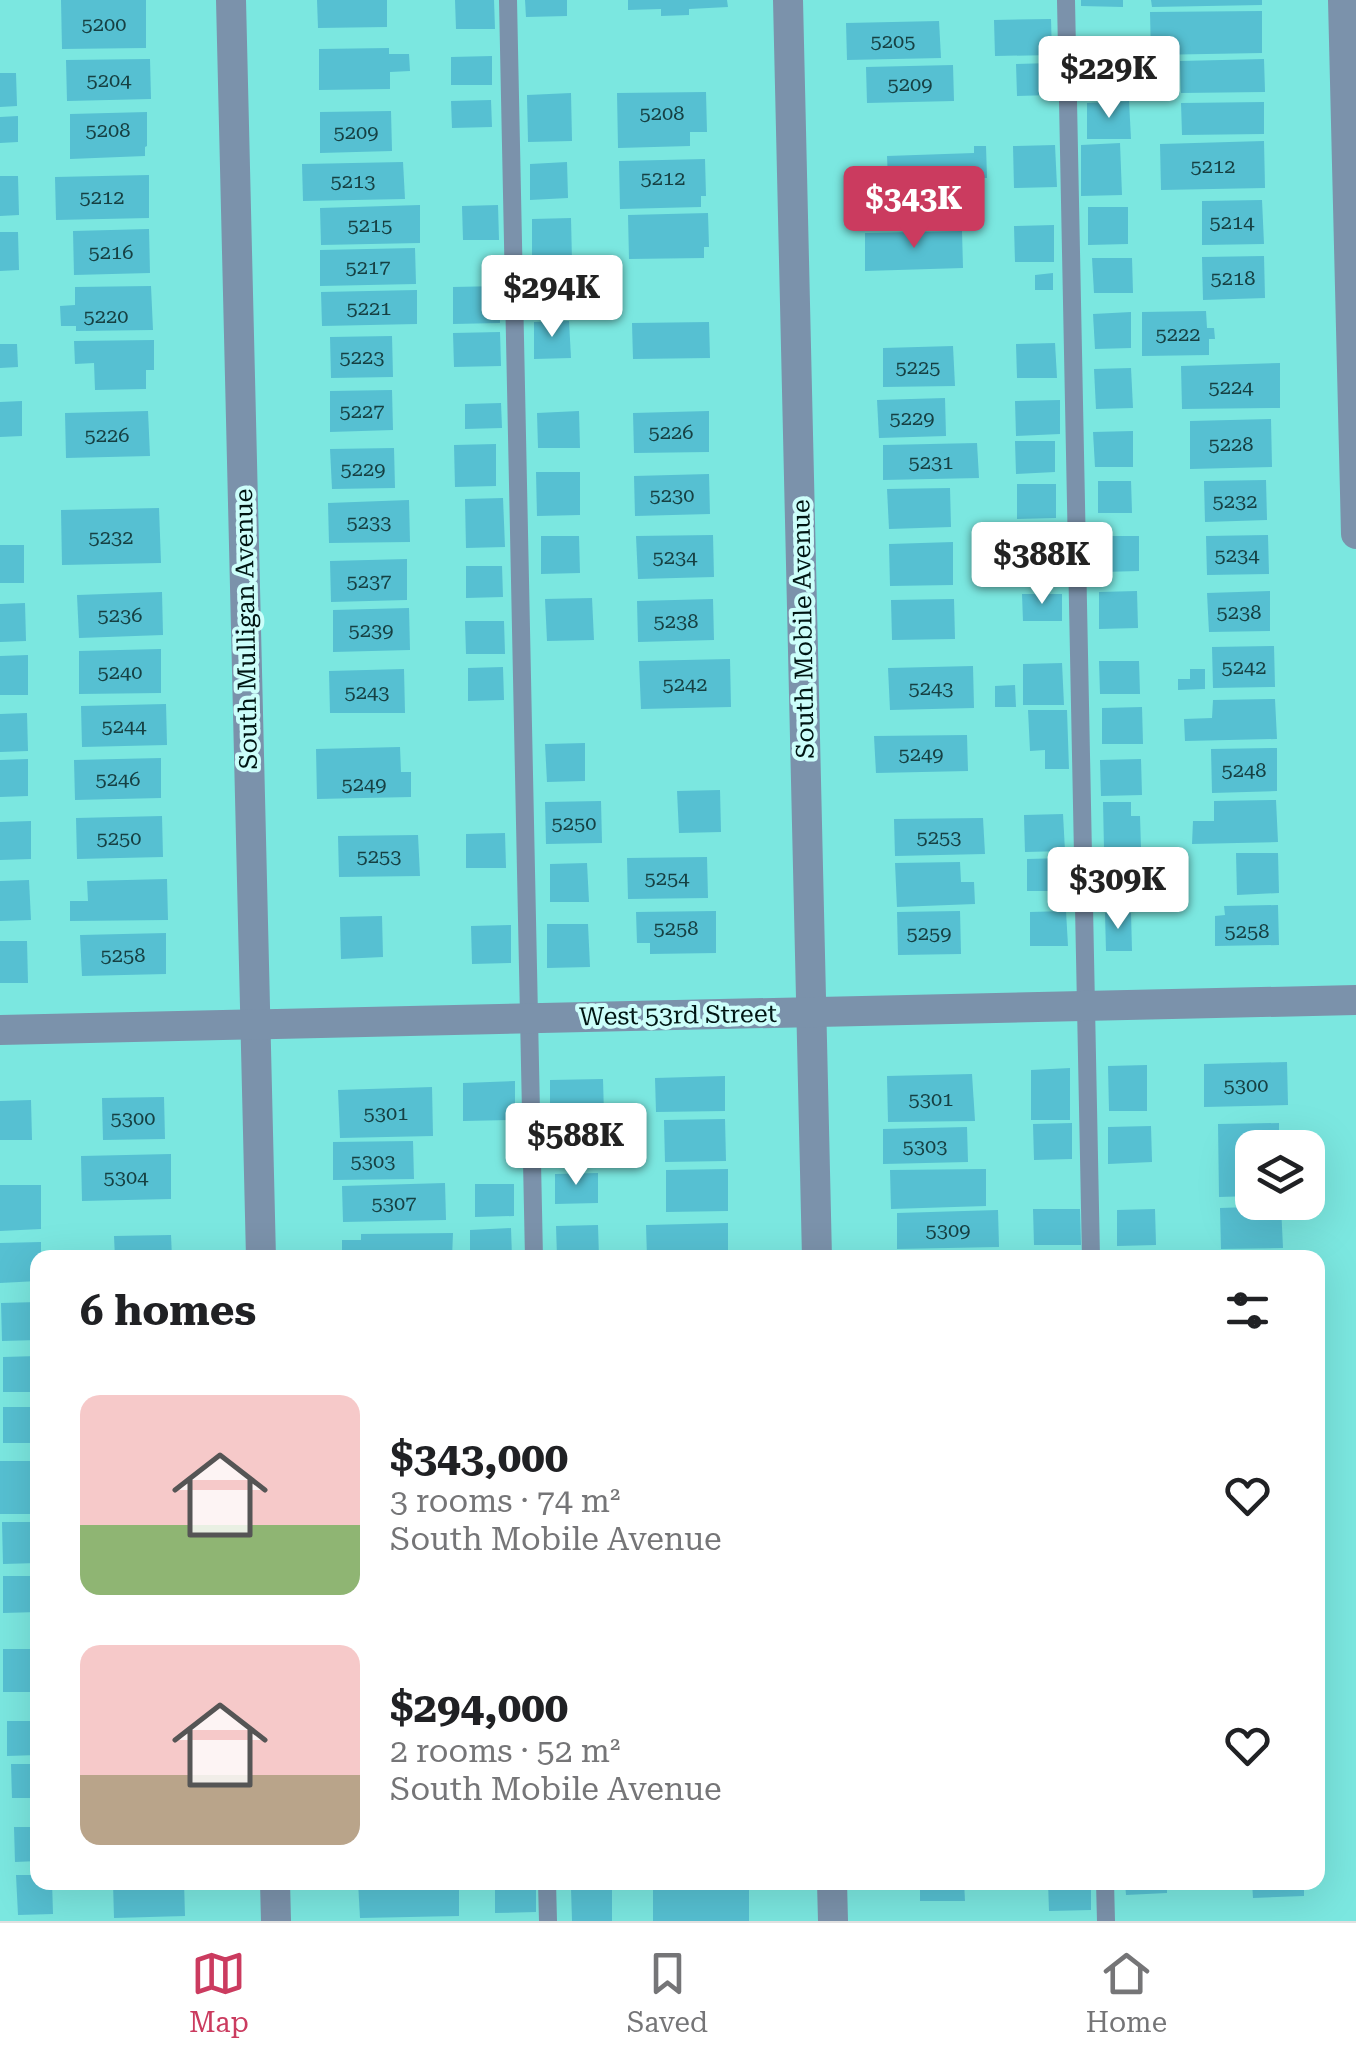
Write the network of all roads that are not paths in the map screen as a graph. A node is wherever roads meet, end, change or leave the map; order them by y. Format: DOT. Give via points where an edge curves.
graph roads {
  1 [pos="232,0"];
  2 [pos="508,0"];
  3 [pos="788,0"];
  4 [pos="1066,0"];
  5 [pos="1344,0"];
  6 [pos="1356,534"];
  7 [pos="1356,1000"];
  8 [pos="1085,1006"];
  9 [pos="812,1012"];
  10 [pos="528,1018"];
  11 [pos="256,1024"];
  12 [pos="0,1030"];
  13 [pos="260,1250"];
  14 [pos="534,1250"];
  15 [pos="818,1250"];
  16 [pos="1091,1250"];
  17 [pos="275,1890"];
  18 [pos="548,1890"];
  19 [pos="832,1890"];
  20 [pos="1105,1890"];
  21 [pos="276,1921"];
  22 [pos="548,1921"];
  23 [pos="833,1921"];
  24 [pos="1106,1921"];
  1 -- 11 [label="street, South Mulligan Avenue"];
  2 -- 10 [label="lane"];
  3 -- 9 [label="street, South Mobile Avenue"];
  4 -- 8 [label="lane"];
  5 -- 6 [label="street"];
  7 -- 8 [label="street, West 53rd Street"];
  8 -- 9 [label="street, West 53rd Street"];
  8 -- 16 [label="lane"];
  9 -- 10 [label="street, West 53rd Street"];
  9 -- 15 [label="street, South Mobile Avenue"];
  10 -- 11 [label="street, West 53rd Street"];
  10 -- 14 [label="lane"];
  11 -- 12 [label="street, West 53rd Street"];
  11 -- 13 [label="street, South Mulligan Avenue"];
  17 -- 21 [label="street"];
  18 -- 22 [label="lane"];
  19 -- 23 [label="street"];
  20 -- 24 [label="lane"];
}
